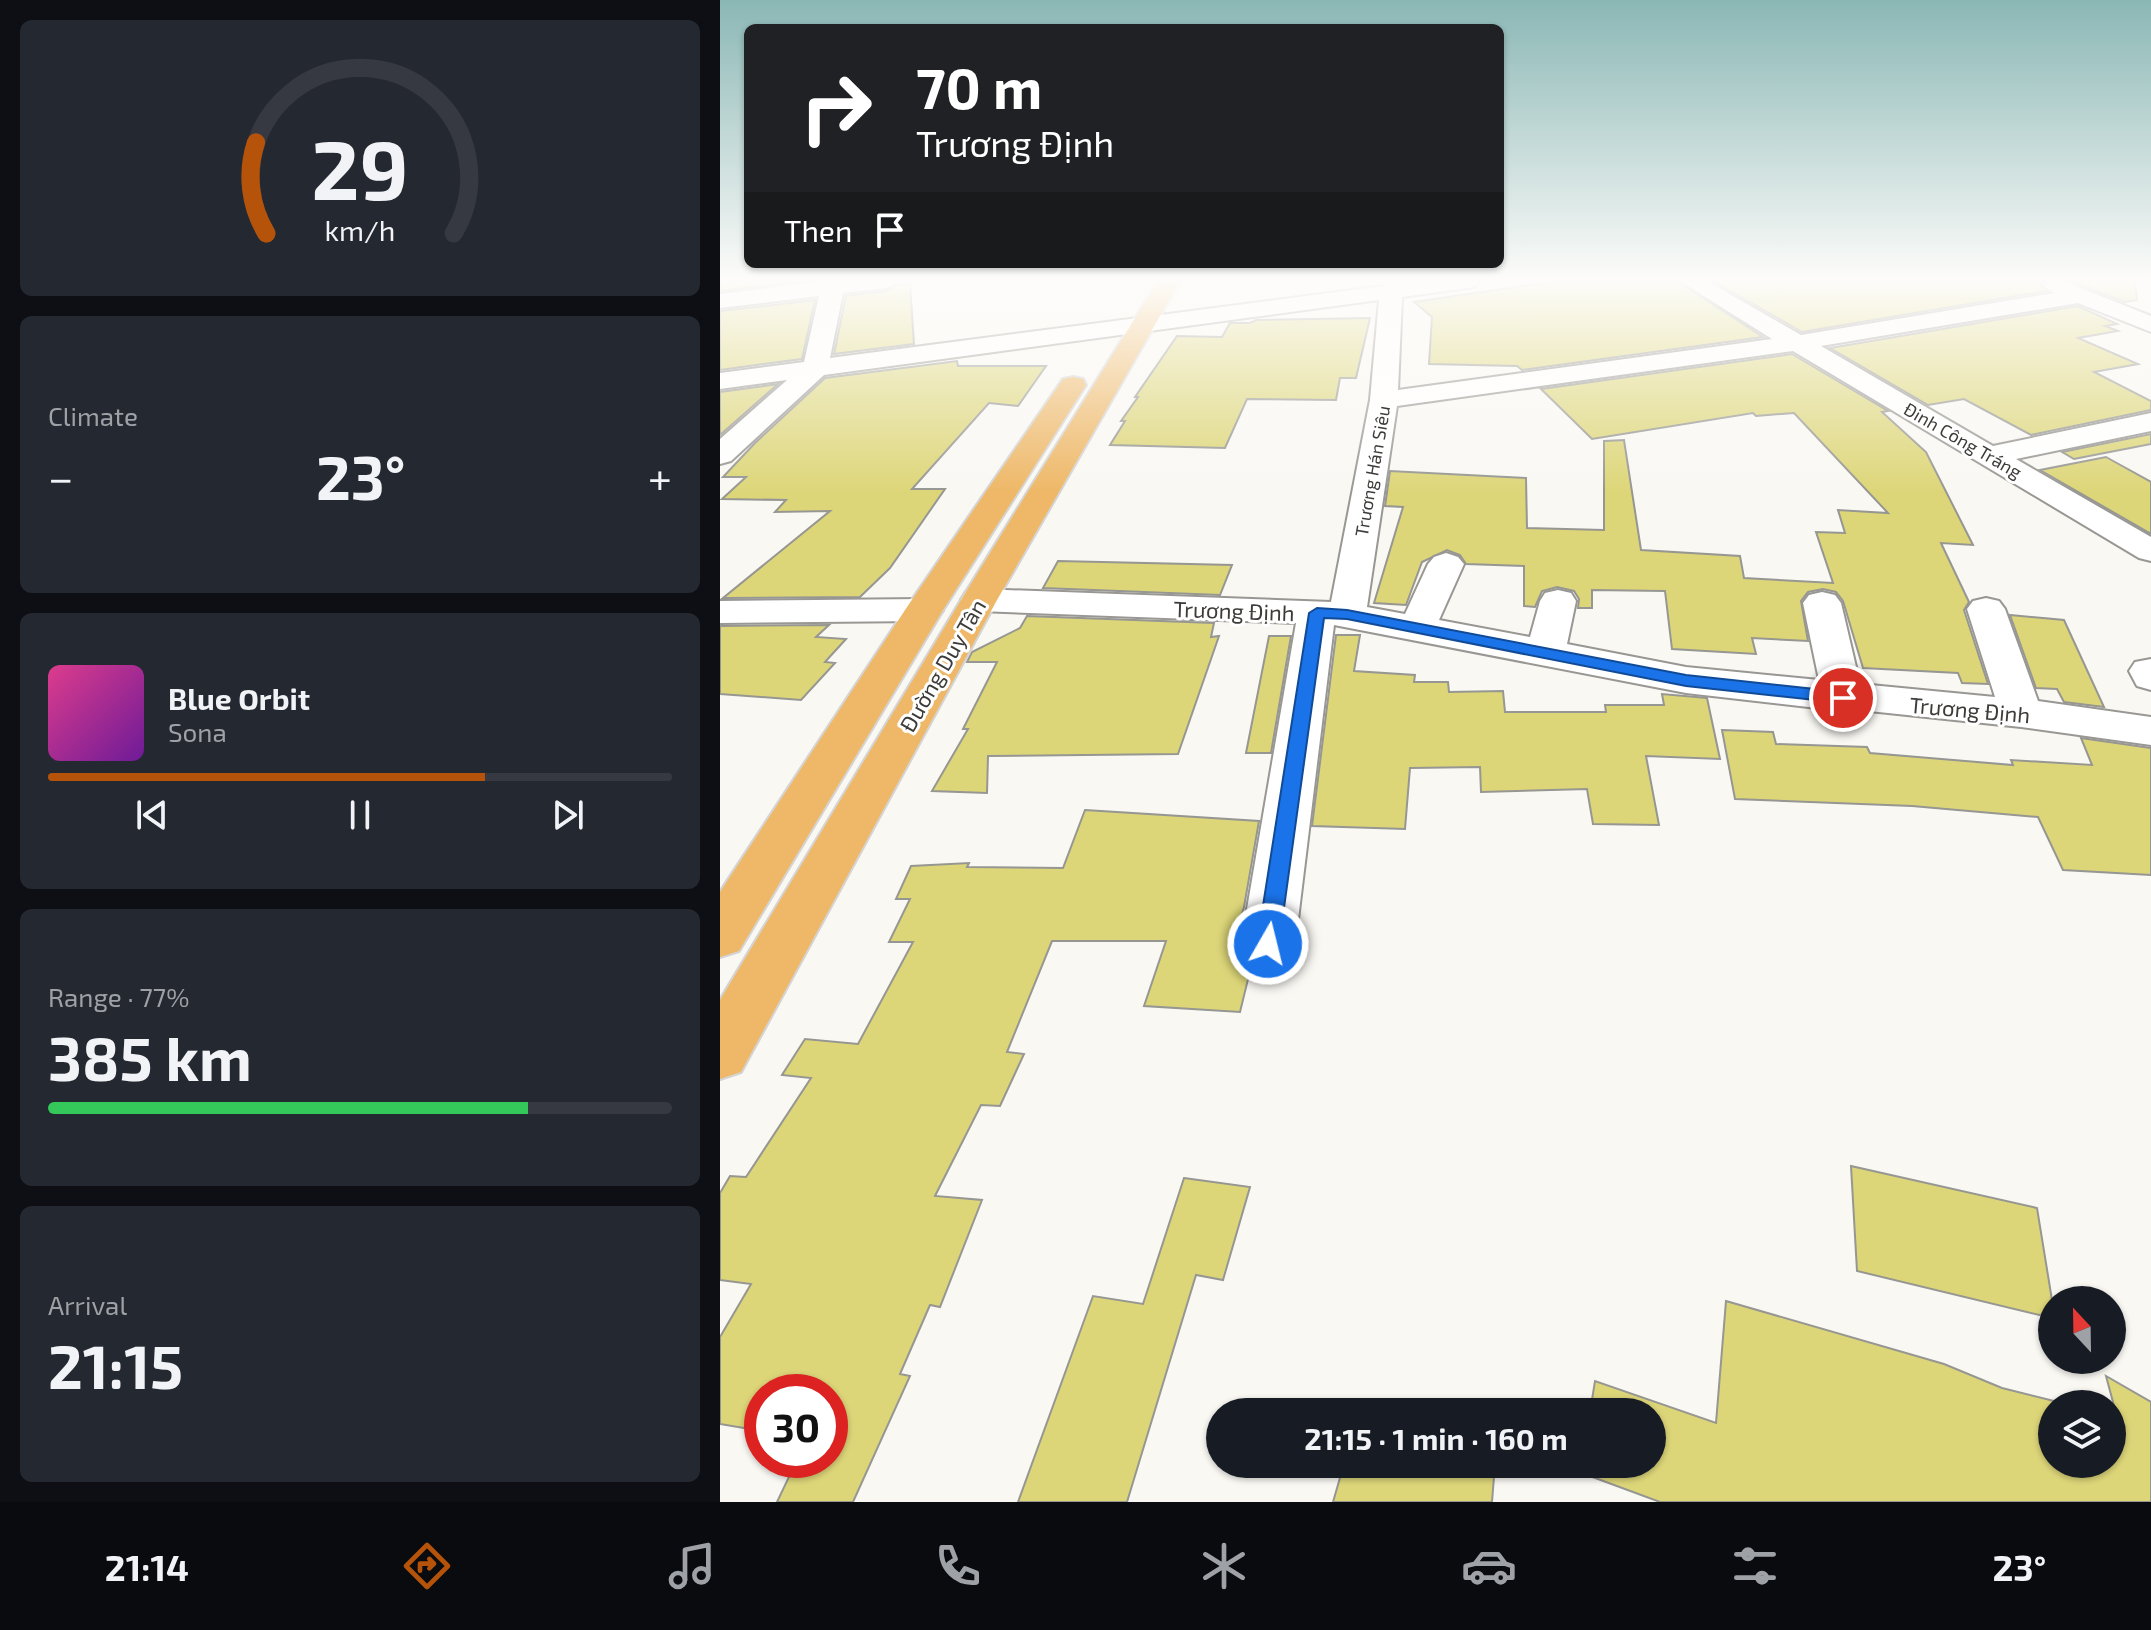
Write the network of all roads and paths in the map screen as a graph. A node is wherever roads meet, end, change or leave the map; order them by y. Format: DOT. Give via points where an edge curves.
graph roads {
  1 [pos="819,351"];
  2 [pos="947,351"];
  3 [pos="1108,351"];
  4 [pos="1112,351"];
  5 [pos="1388,351"];
  6 [pos="1738,351"];
  7 [pos="1811,351"];
  8 [pos="815,369"];
  9 [pos="720,381"];
  10 [pos="1384,400"];
  11 [pos="2151,422"];
  12 [pos="720,455"];
  13 [pos="1991,455"];
  14 [pos="2151,551"];
  15 [pos="1446,564"];
  16 [pos="979,600"];
  17 [pos="1558,601"];
  18 [pos="1822,603"];
  19 [pos="1986,609"];
  20 [pos="924,610"];
  21 [pos="720,612"];
  22 [pos="1332,614"];
  23 [pos="1417,628"];
  24 [pos="1545,653"];
  25 [pos="1843,698"];
  26 [pos="2021,713"];
  27 [pos="2151,731"];
  28 [pos="720,936"];
  29 [pos="1268,944"];
  30 [pos="720,1053"];
  1 -- 8 [label="street"];
  2 -- 8 [label="street"];
  3 -- 20 [label="main road, Đường Duy Tân"];
  4 -- 16 [label="main road, Đường Duy Tân"];
  5 -- 10 [label="street, Trương Hán Siêu"];
  6 -- 10 [label="street"];
  7 -- 13 [label="street, Đinh Công Tráng"];
  8 -- 9 [label="street"];
  8 -- 12 [label="street"];
  10 -- 22 [label="street, Trương Hán Siêu"];
  11 -- 13 [label="street"];
  13 -- 14 [label="street, Đinh Công Tráng"];
  15 -- 23 [label="street"];
  16 -- 22 [label="street, Trương Định"];
  16 -- 30 [label="main road, Đường Duy Tân"];
  17 -- 24 [label="street"];
  18 -- 25 [label="street"];
  19 -- 26 [label="street"];
  20 -- 21 [label="street"];
  20 -- 28 [label="main road, Đường Duy Tân"];
  22 -- 23 [label="street, Trương Định"];
  22 -- 29 [label="street, Trương Hán Siêu"];
  23 -- 24 [label="street, Trương Định"];
  24 -- 25 [label="street, Trương Định" via="1686,680"];
  25 -- 26 [label="street, Trương Định"];
  26 -- 27 [label="street, Trương Định"];
}
